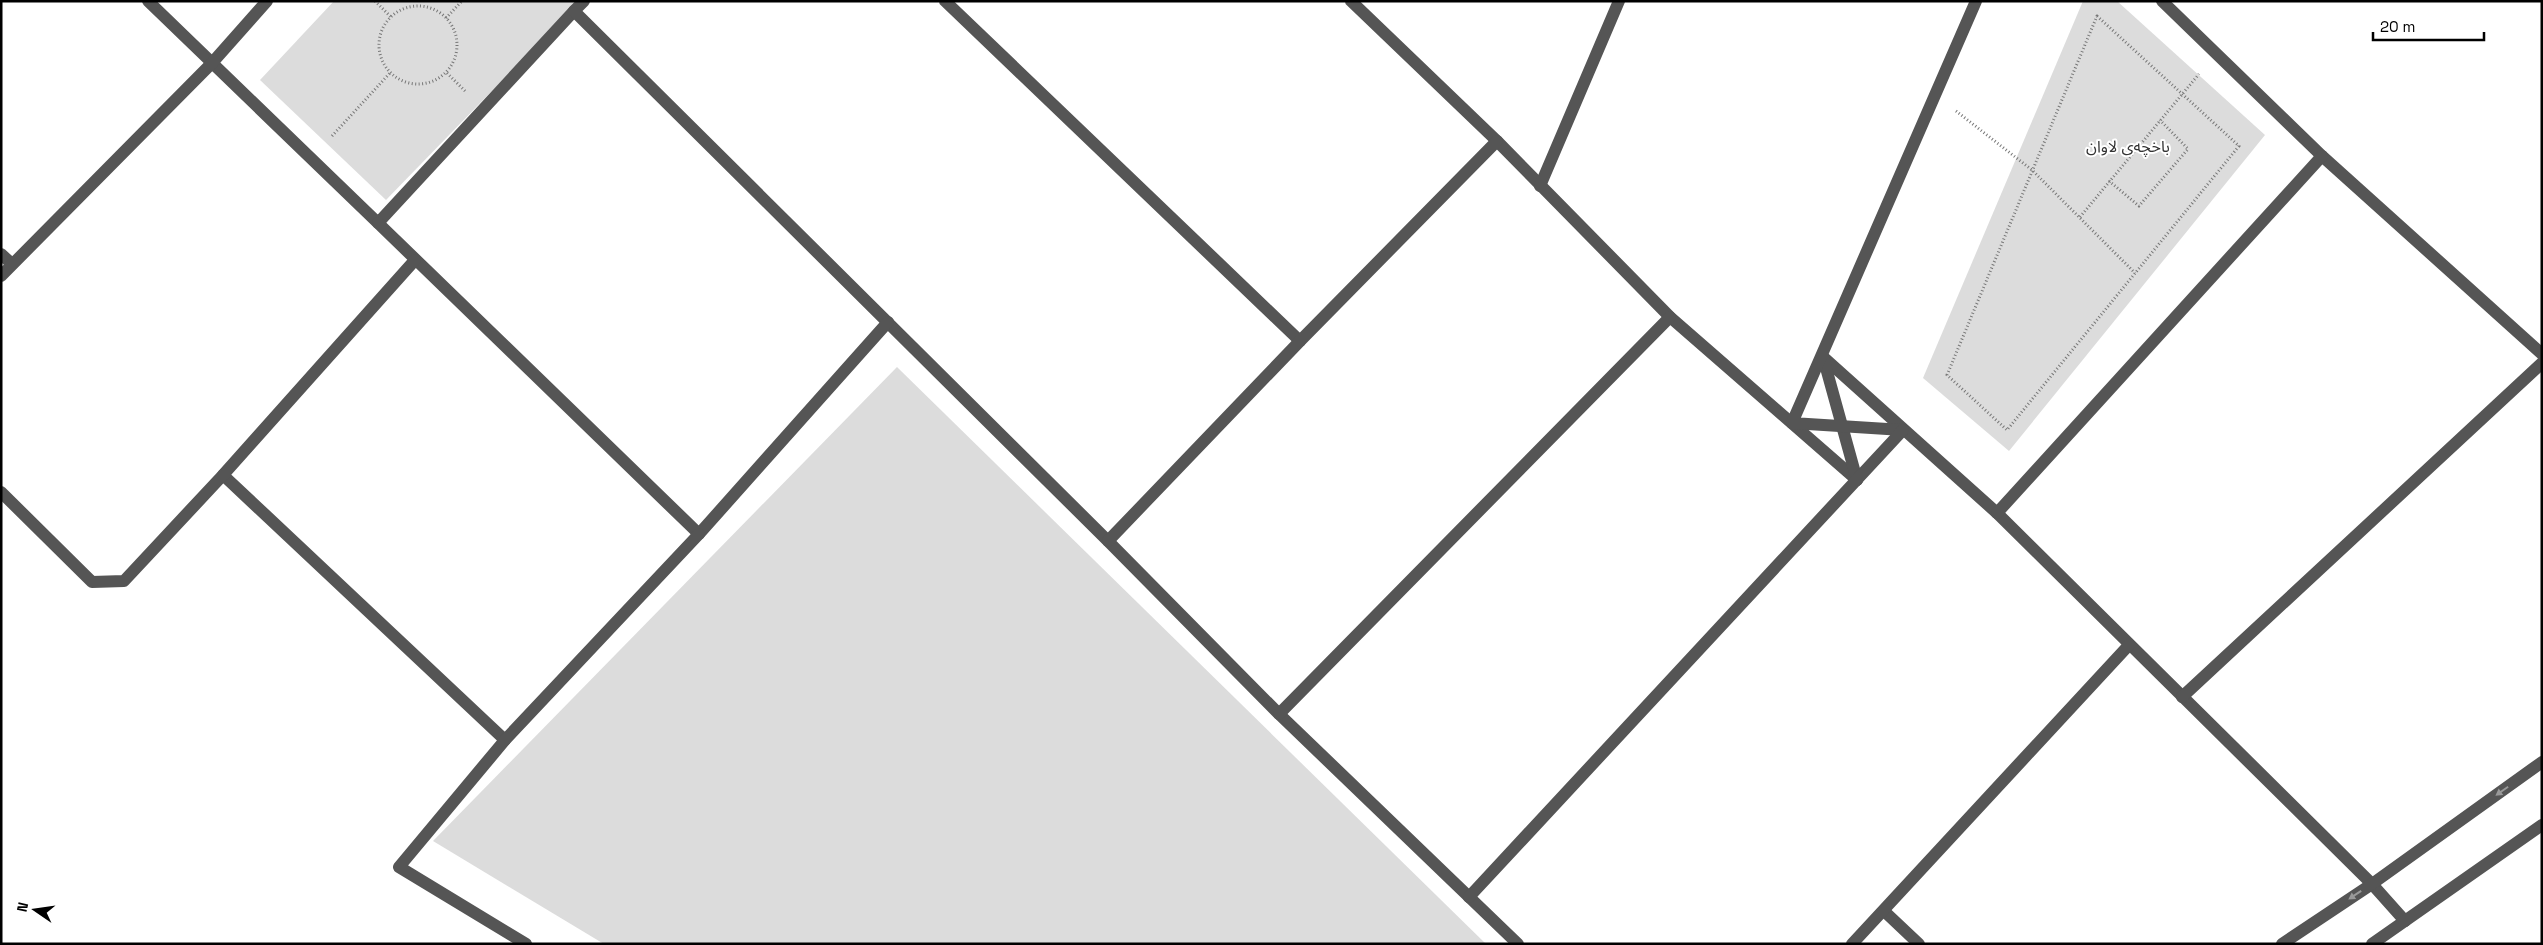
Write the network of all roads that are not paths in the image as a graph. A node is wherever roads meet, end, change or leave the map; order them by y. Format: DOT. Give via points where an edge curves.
graph roads {
  1 [pos="148,1"];
  2 [pos="267,1"];
  3 [pos="584,1"];
  4 [pos="946,1"];
  5 [pos="1351,1"];
  6 [pos="1619,1"];
  7 [pos="1976,1"];
  8 [pos="2162,1"];
  9 [pos="574,11"];
  10 [pos="212,63"];
  11 [pos="1497,141"];
  12 [pos="2322,156"];
  13 [pos="1540,186"];
  14 [pos="378,224"];
  15 [pos="1,254"];
  16 [pos="415,260"];
  17 [pos="12,264"];
  18 [pos="1,276"];
  19 [pos="1670,317"];
  20 [pos="888,322"];
  21 [pos="1300,341"];
  22 [pos="2542,354"];
  23 [pos="1822,356"];
  24 [pos="2542,363"];
  25 [pos="1792,423"];
  26 [pos="1842,426"];
  27 [pos="1903,430"];
  28 [pos="223,475"];
  29 [pos="1857,480"];
  30 [pos="1,492"];
  31 [pos="1997,513"];
  32 [pos="699,534"];
  33 [pos="1108,541"];
  34 [pos="2129,645"];
  35 [pos="2182,697"];
  36 [pos="1279,714"];
  37 [pos="505,740"];
  38 [pos="2542,762"];
  39 [pos="2542,825"];
  40 [pos="2372,884"];
  41 [pos="1469,897"];
  42 [pos="1884,911"];
  43 [pos="2405,921"];
  44 [pos="526,944"];
  45 [pos="1518,944"];
  46 [pos="1852,944"];
  47 [pos="1919,944"];
  48 [pos="2282,944"];
  49 [pos="2372,944"];
  1 -- 10 [label="street"];
  2 -- 10 [label="street"];
  3 -- 9 [label="street"];
  4 -- 21 [label="street"];
  5 -- 11 [label="street"];
  6 -- 13 [label="street"];
  7 -- 23 [label="street"];
  8 -- 12 [label="street"];
  9 -- 14 [label="street"];
  9 -- 20 [label="street"];
  10 -- 14 [label="street"];
  10 -- 17 [label="street"];
  11 -- 13 [label="street"];
  11 -- 21 [label="street"];
  12 -- 22 [label="street"];
  12 -- 31 [label="street"];
  13 -- 19 [label="street"];
  14 -- 16 [label="street"];
  15 -- 17 [label="street"];
  16 -- 28 [label="street"];
  16 -- 32 [label="street"];
  17 -- 18 [label="street"];
  19 -- 25 [label="street"];
  19 -- 36 [label="street"];
  20 -- 32 [label="street"];
  20 -- 33 [label="street"];
  21 -- 33 [label="street"];
  23 -- 25 [label="street"];
  23 -- 26 [label="street"];
  23 -- 27 [label="street"];
  24 -- 35 [label="street"];
  25 -- 26 [label="street"];
  25 -- 29 [label="street"];
  26 -- 27 [label="street"];
  26 -- 29 [label="street"];
  27 -- 29 [label="street"];
  27 -- 31 [label="street"];
  28 -- 30 [label="street" via="124,581 92,582"];
  28 -- 37 [label="street"];
  29 -- 41 [label="street"];
  31 -- 34 [label="street"];
  32 -- 37 [label="street"];
  33 -- 36 [label="street"];
  34 -- 35 [label="street"];
  34 -- 42 [label="street"];
  35 -- 40 [label="street"];
  36 -- 41 [label="street"];
  37 -- 44 [label="street" via="399,867"];
  38 -- 40 [label="street, one-way"];
  39 -- 43 [label="street"];
  40 -- 43 [label="street"];
  40 -- 48 [label="street, one-way"];
  41 -- 45 [label="street"];
  42 -- 46 [label="street"];
  42 -- 47 [label="street"];
  43 -- 49 [label="street"];
}
